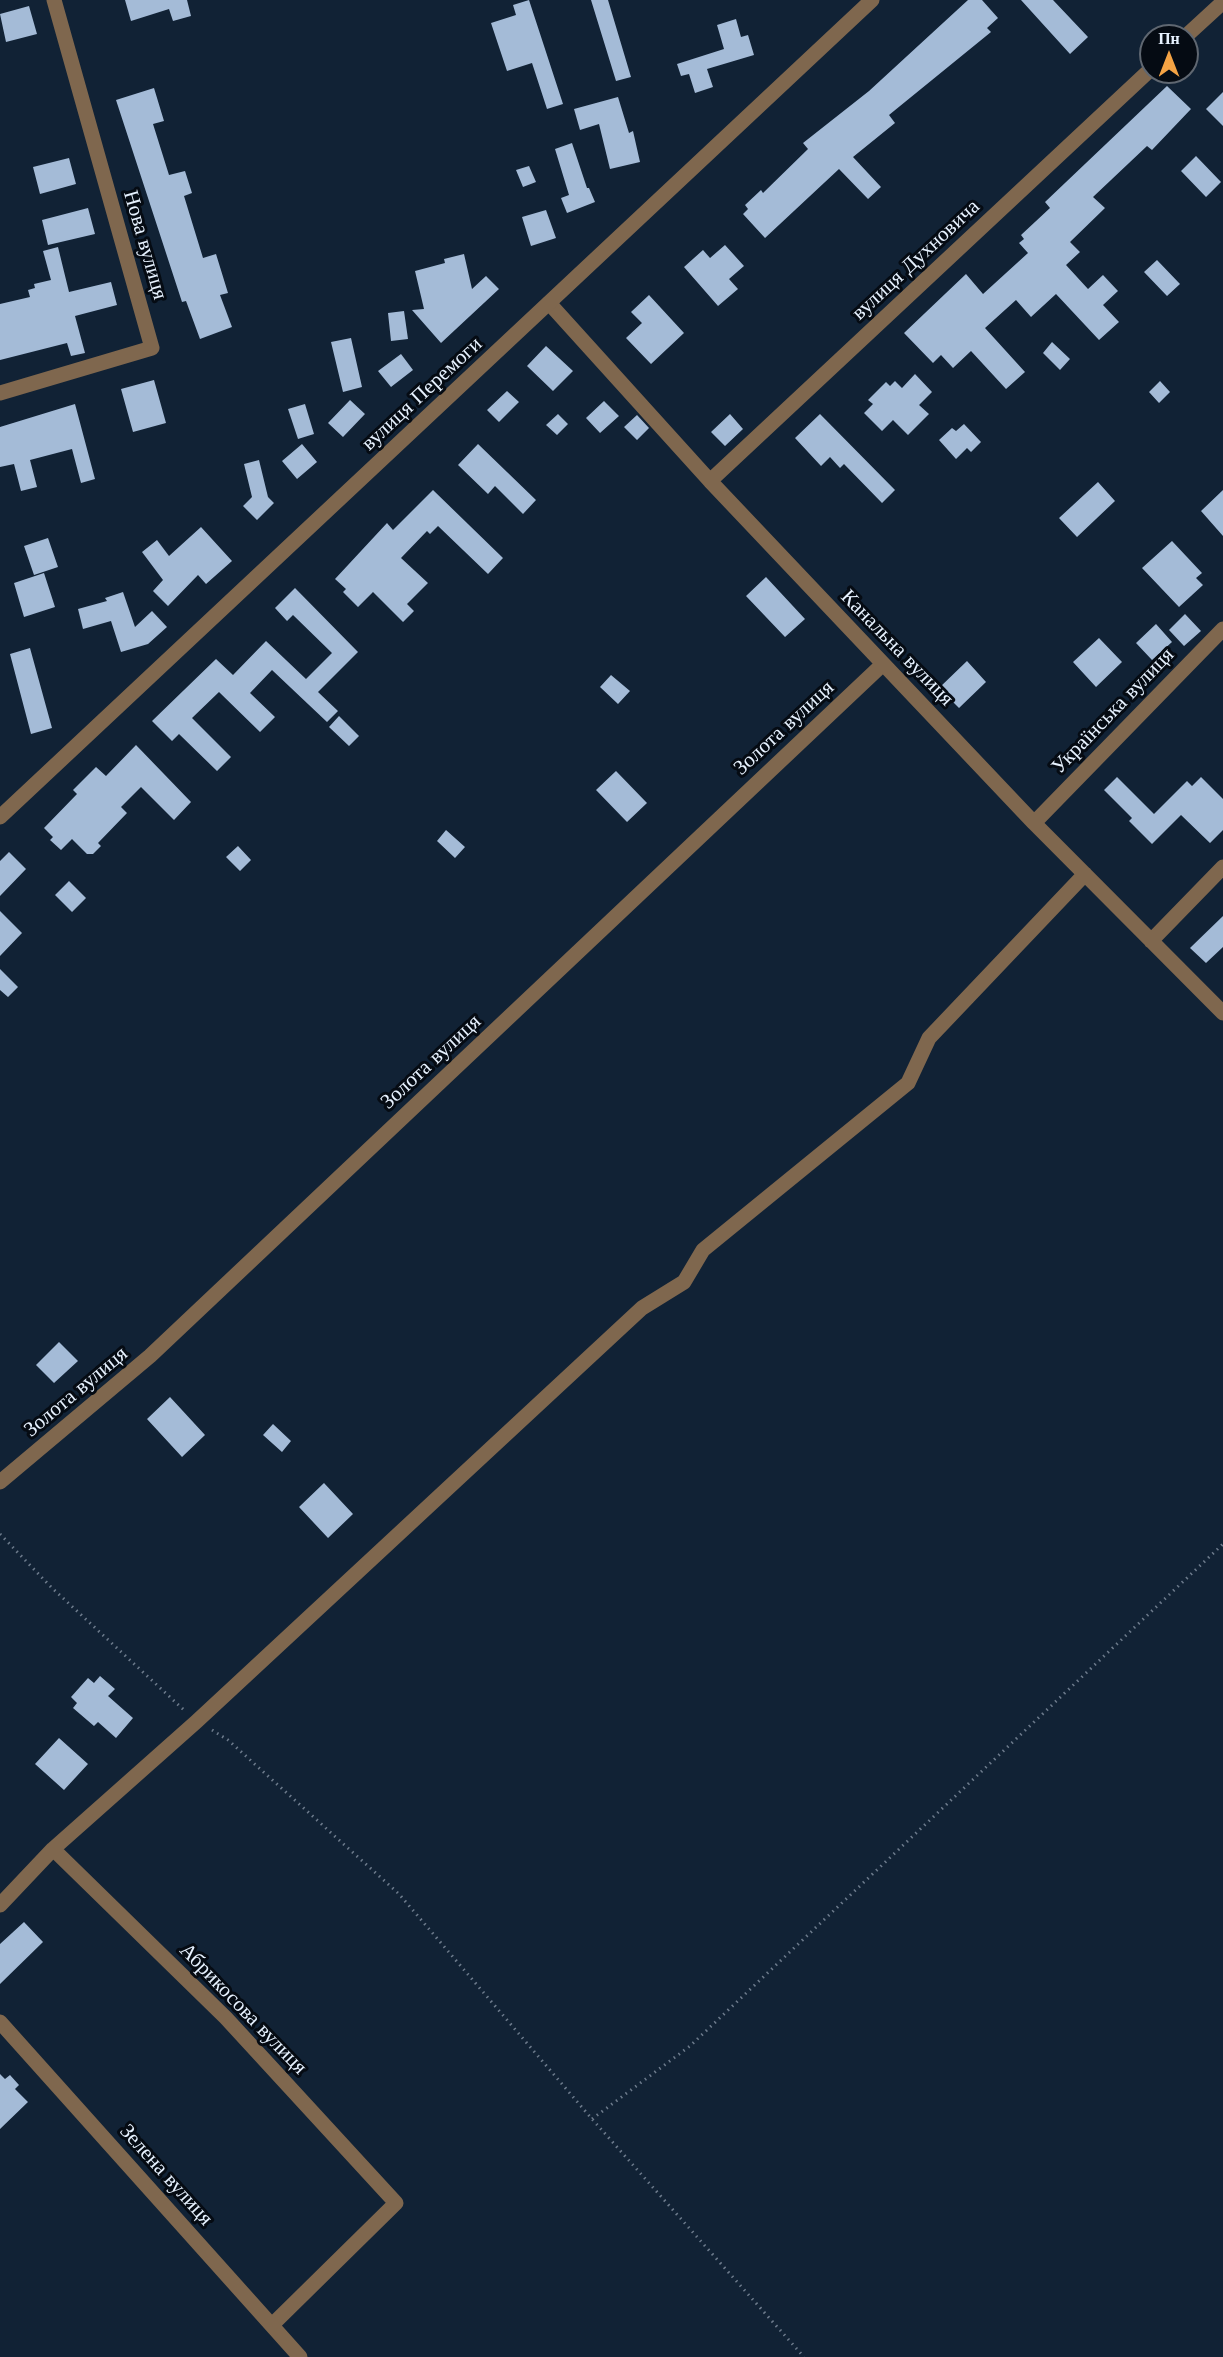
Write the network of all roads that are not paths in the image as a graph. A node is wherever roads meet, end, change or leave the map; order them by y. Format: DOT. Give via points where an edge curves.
graph roads {
  1 [pos="54,0"];
  2 [pos="872,0"];
  3 [pos="1223,2"];
  4 [pos="1199,24"];
  5 [pos="1139,80"];
  6 [pos="549,303"];
  7 [pos="0,393"];
  8 [pos="710,481"];
  9 [pos="1223,629"];
  10 [pos="883,664"];
  11 [pos="0,817"];
  12 [pos="1034,823"];
  13 [pos="1223,867"];
  14 [pos="1085,874"];
  15 [pos="1151,941"];
  16 [pos="1223,1013"];
  17 [pos="0,1482"];
  18 [pos="53,1849"];
  19 [pos="0,1905"];
  20 [pos="0,2022"];
  21 [pos="272,2325"];
  22 [pos="300,2357"];
  1 -- 7 [label="street, Нова вулиця" via="152,348"];
  2 -- 6 [label="street, вулиця Перемоги"];
  3 -- 4 [label="street"];
  5 -- 8 [label="street, вулиця Духновича"];
  6 -- 8 [label="street, Канальна вулиця"];
  6 -- 11 [label="street, вулиця Перемоги"];
  8 -- 10 [label="street, Канальна вулиця"];
  9 -- 12 [label="street, Українська вулиця"];
  10 -- 12 [label="street, Канальна вулиця"];
  10 -- 17 [label="street, Золота вулиця" via="150,1356"];
  12 -- 14 [label="street, Канальна вулиця"];
  13 -- 15 [label="street"];
  14 -- 15 [label="street, Канальна вулиця"];
  14 -- 18 [label="street" via="929,1038 908,1083 703,1250 684,1282 642,1308 196,1722"];
  15 -- 16 [label="street, Канальна вулиця"];
  18 -- 19 [label="street"];
  18 -- 21 [label="street, Абрикосова вулиця" via="226,2018 396,2203"];
  20 -- 21 [label="street, Зелена вулиця"];
  21 -- 22 [label="street, Зелена вулиця"];
}
